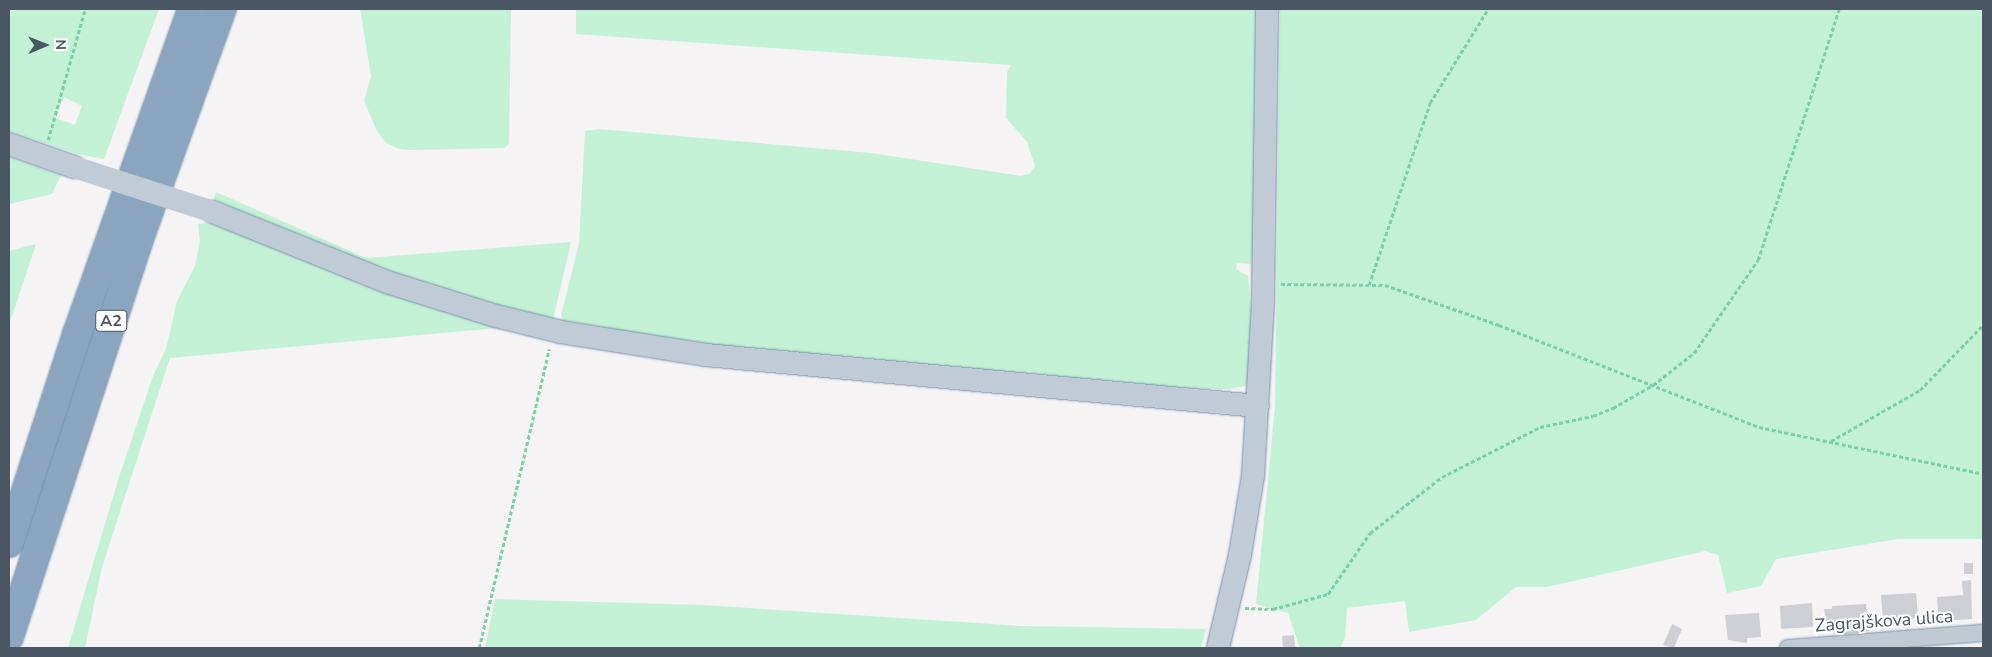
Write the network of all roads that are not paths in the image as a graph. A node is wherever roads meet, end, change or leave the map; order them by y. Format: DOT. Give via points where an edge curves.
graph roads {
  1 [pos="192,9"];
  2 [pos="222,9"];
  3 [pos="1267,9"];
  4 [pos="9,144"];
  5 [pos="1258,406"];
  6 [pos="9,543"];
  7 [pos="1983,633"];
  8 [pos="9,637"];
  9 [pos="1218,648"];
  10 [pos="1788,648"];
  1 -- 6 [label="highway, A2" via="86,306"];
  2 -- 8 [label="highway, A2" via="106,335"];
  3 -- 5 [label="street"];
  4 -- 5 [label="street, bridge" via="213,212 387,282 553,330 706,355"];
  5 -- 9 [label="street" via="1253,476 1229,608"];
  7 -- 10 [label="street, Zagrajškova ulica"];
}
